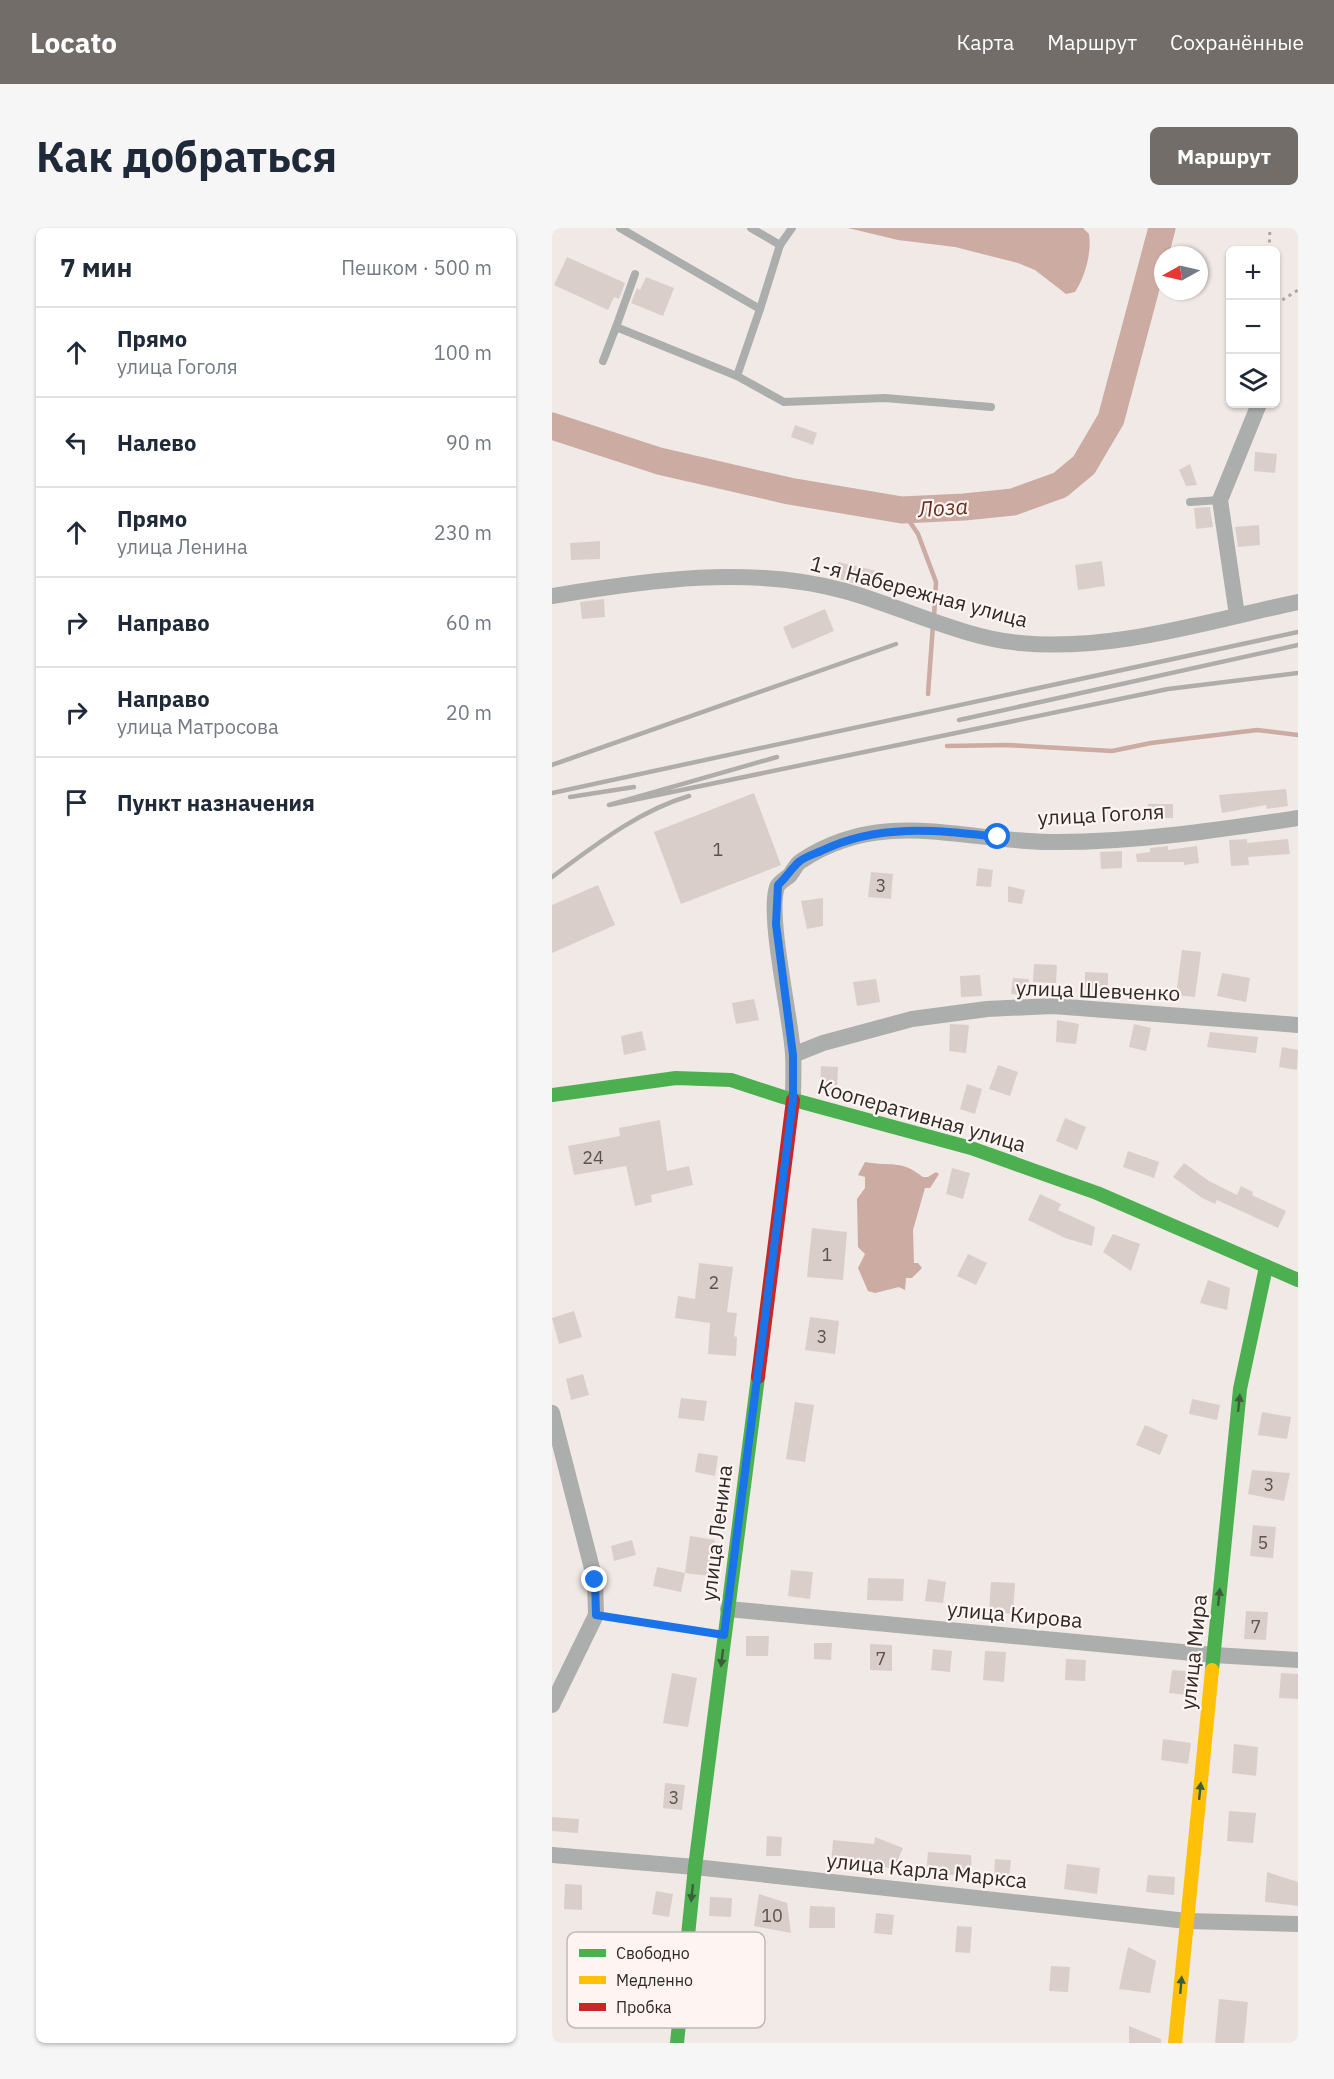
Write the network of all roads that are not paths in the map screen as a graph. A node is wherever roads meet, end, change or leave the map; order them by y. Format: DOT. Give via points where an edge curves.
graph roads {
  1 [pos="620,228"];
  2 [pos="751,228"];
  3 [pos="792,228"];
  4 [pos="780,245"];
  5 [pos="635,274"];
  6 [pos="760,309"];
  7 [pos="616,327"];
  8 [pos="603,361"];
  9 [pos="737,376"];
  10 [pos="991,407"];
  11 [pos="1257,408"];
  12 [pos="1220,500"];
  13 [pos="1190,502"];
  14 [pos="552,596"];
  15 [pos="1298,602"];
  16 [pos="1237,615"];
  17 [pos="1298,818"];
  18 [pos="1298,1025"];
  19 [pos="793,1055"];
  20 [pos="552,1095"];
  21 [pos="793,1100"];
  22 [pos="1266,1267"];
  23 [pos="1298,1280"];
  24 [pos="552,1413"];
  25 [pos="728,1609"];
  26 [pos="1214,1655"];
  27 [pos="1298,1660"];
  28 [pos="552,1705"];
  29 [pos="552,1855"];
  30 [pos="695,1867"];
  31 [pos="1187,1921"];
  32 [pos="1298,1924"];
  33 [pos="688,1932"];
  34 [pos="679,2028"];
  35 [pos="677,2043"];
  36 [pos="1175,2043"];
  1 -- 6 [label="lane"];
  2 -- 4 [label="lane"];
  3 -- 4 [label="lane"];
  4 -- 6 [label="lane"];
  5 -- 7 [label="lane"];
  6 -- 9 [label="lane"];
  7 -- 8 [label="lane"];
  7 -- 9 [label="lane"];
  9 -- 10 [label="lane" via="784,402 885,398"];
  11 -- 12 [label="street"];
  12 -- 13 [label="lane"];
  12 -- 16 [label="street"];
  14 -- 16 [label="street, 1-я Набережная улица" via="699,577 806,582 982,635 1047,645 1131,638"];
  15 -- 16 [label="street, 1-я Набережная улица"];
  17 -- 19 [label="street, улица Гоголя" via="1227,829 1048,842 940,830 890,830 840,841 799,862 778,885 776,924"];
  18 -- 19 [label="street, улица Шевченко" via="1053,1006 987,1009 912,1019 822,1043"];
  19 -- 21 [label="street"];
  20 -- 21 [label="street, Кооперативная улица" via="676,1078 709,1078 731,1080"];
  21 -- 22 [label="street, Кооперативная улица" via="971,1148 1096,1193"];
  21 -- 25 [label="street, улица Ленина"];
  22 -- 23 [label="street, Кооперативная улица"];
  26 -- 22 [label="street, улица Мира, one-way" via="1240,1389"];
  24 -- 28 [label="street" via="595,1580 596,1615"];
  25 -- 26 [label="street, улица Кирова"];
  25 -- 30 [label="street, улица Ленина, one-way"];
  26 -- 27 [label="street, улица Кирова"];
  31 -- 26 [label="street, улица Мира, one-way"];
  29 -- 30 [label="street, улица Карла Маркса"];
  30 -- 31 [label="street, улица Карла Маркса"];
  30 -- 33 [label="street, улица Ленина, one-way"];
  31 -- 32 [label="street, улица Карла Маркса"];
  36 -- 31 [label="street, улица Мира, one-way"];
  34 -- 35 [label="street, улица Ленина, one-way"];
}
